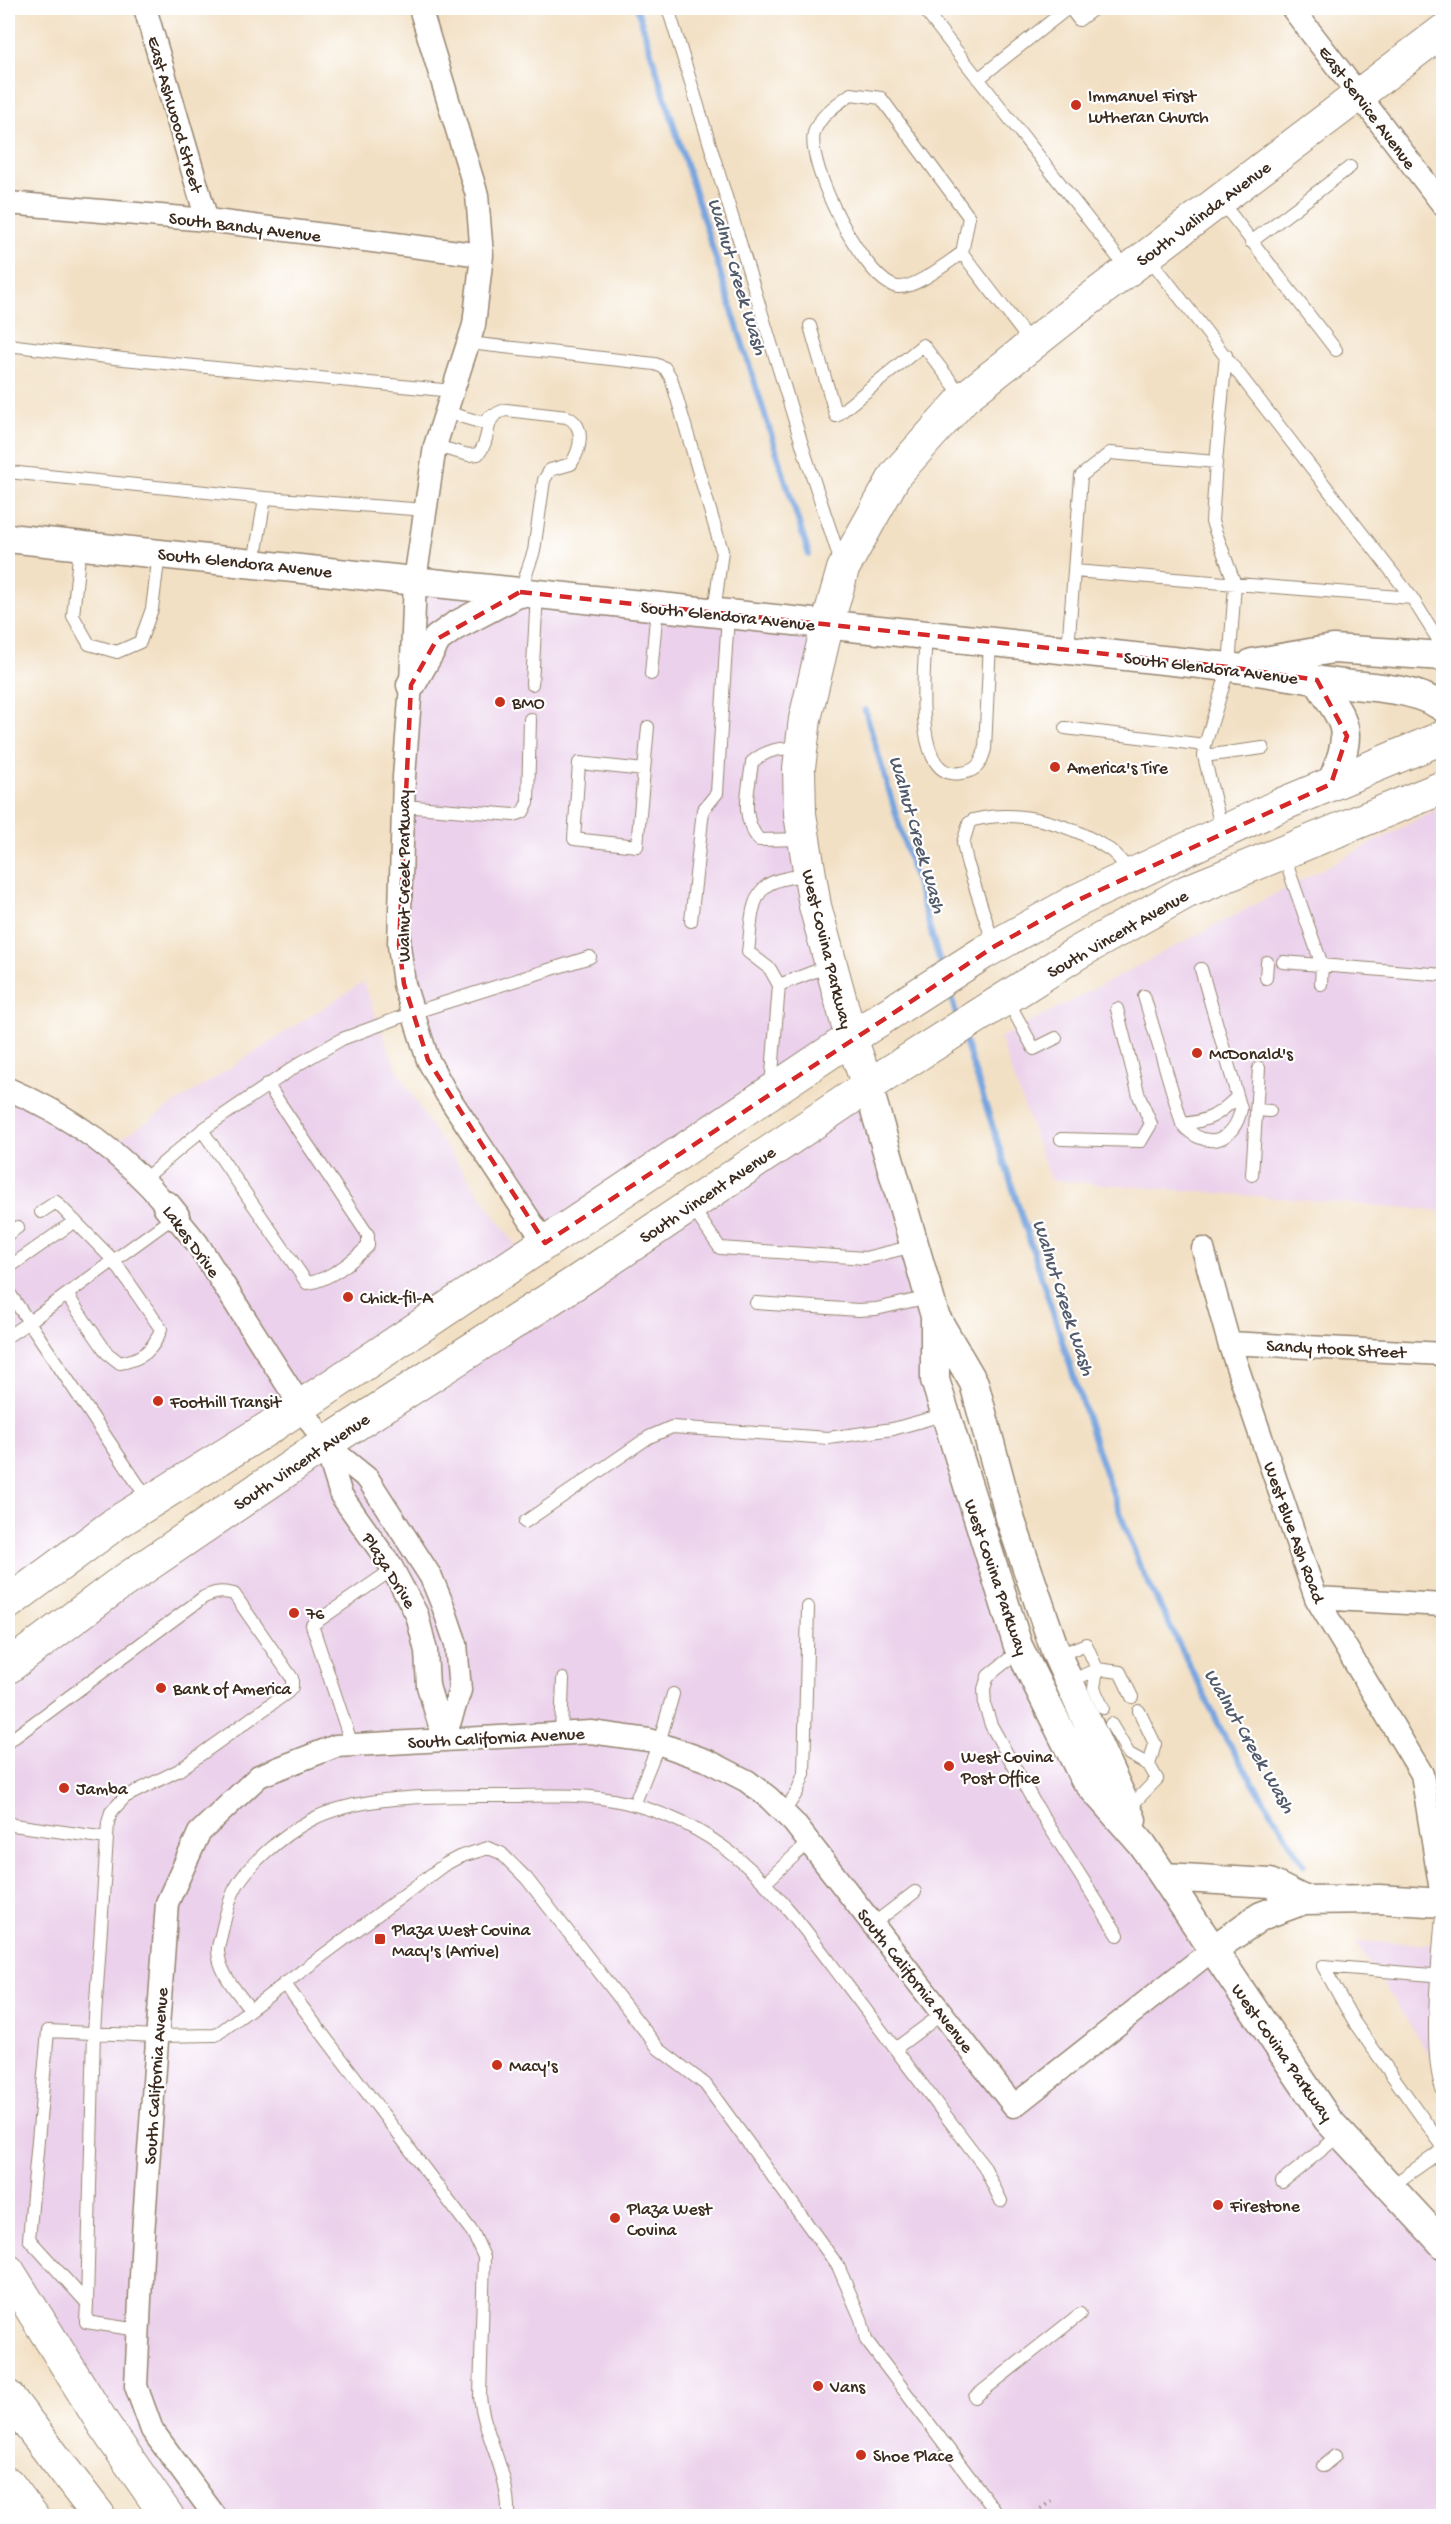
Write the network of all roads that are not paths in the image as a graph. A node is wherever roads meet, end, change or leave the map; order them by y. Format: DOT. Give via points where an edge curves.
graph roads {
  1 [pos="146,8"];
  2 [pos="420,8"];
  3 [pos="668,8"];
  4 [pos="923,8"];
  5 [pos="1069,8"];
  6 [pos="1095,8"];
  7 [pos="1292,8"];
  8 [pos="1443,30"];
  9 [pos="978,79"];
  10 [pos="1359,95"];
  11 [pos="1350,167"];
  12 [pos="1220,200"];
  13 [pos="8,203"];
  14 [pos="1443,206"];
  15 [pos="207,220"];
  16 [pos="1251,242"];
  17 [pos="962,253"];
  18 [pos="482,255"];
  19 [pos="1138,263"];
  20 [pos="810,326"];
  21 [pos="469,343"];
  22 [pos="1032,344"];
  23 [pos="8,345"];
  24 [pos="1336,350"];
  25 [pos="1226,355"];
  26 [pos="453,391"];
  27 [pos="964,398"];
  28 [pos="446,412"];
  29 [pos="491,416"];
  30 [pos="435,446"];
  31 [pos="1216,462"];
  32 [pos="8,472"];
  33 [pos="265,498"];
  34 [pos="426,510"];
  35 [pos="8,538"];
  36 [pos="80,546"];
  37 [pos="159,554"];
  38 [pos="254,563"];
  39 [pos="843,568"];
  40 [pos="1074,571"];
  41 [pos="415,580"];
  42 [pos="1235,584"];
  43 [pos="529,592"];
  44 [pos="1412,598"];
  45 [pos="657,607"];
  46 [pos="721,614"];
  47 [pos="827,626"];
  48 [pos="926,635"];
  49 [pos="990,642"];
  50 [pos="1068,649"];
  51 [pos="1443,649"];
  52 [pos="1443,656"];
  53 [pos="1229,667"];
  54 [pos="651,674"];
  55 [pos="1317,680"];
  56 [pos="532,684"];
  57 [pos="411,685"];
  58 [pos="1443,708"];
  59 [pos="530,719"];
  60 [pos="648,728"];
  61 [pos="1065,728"];
  62 [pos="1443,737"];
  63 [pos="801,748"];
  64 [pos="1263,748"];
  65 [pos="1205,751"];
  66 [pos="644,770"];
  67 [pos="1331,784"];
  68 [pos="1443,786"];
  69 [pos="403,806"];
  70 [pos="1222,832"];
  71 [pos="804,839"];
  72 [pos="1282,853"];
  73 [pos="809,874"];
  74 [pos="1133,874"];
  75 [pos="691,921"];
  76 [pos="995,946"];
  77 [pos="590,957"];
  78 [pos="1267,962"];
  79 [pos="1283,963"];
  80 [pos="831,965"];
  81 [pos="1322,965"];
  82 [pos="1201,969"];
  83 [pos="1443,975"];
  84 [pos="1266,978"];
  85 [pos="1321,984"];
  86 [pos="779,985"];
  87 [pos="1144,996"];
  88 [pos="1007,998"];
  89 [pos="1117,1009"];
  90 [pos="412,1013"];
  91 [pos="851,1038"];
  92 [pos="1056,1038"];
  93 [pos="1259,1068"];
  94 [pos="267,1084"];
  95 [pos="868,1086"];
  96 [pos="8,1089"];
  97 [pos="771,1091"];
  98 [pos="1237,1097"];
  99 [pos="1256,1110"];
  100 [pos="1270,1111"];
  101 [pos="1182,1124"];
  102 [pos="201,1130"];
  103 [pos="1061,1139"];
  104 [pos="1252,1175"];
  105 [pos="143,1180"];
  106 [pos="690,1206"];
  107 [pos="171,1211"];
  108 [pos="41,1212"];
  109 [pos="75,1221"];
  110 [pos="545,1242"];
  111 [pos="915,1246"];
  112 [pos="1203,1249"];
  113 [pos="114,1261"];
  114 [pos="8,1268"];
  115 [pos="8,1291"];
  116 [pos="67,1295"];
  117 [pos="756,1303"];
  118 [pos="932,1307"];
  119 [pos="29,1322"];
  120 [pos="8,1336"];
  121 [pos="1229,1342"];
  122 [pos="1443,1354"];
  123 [pos="301,1406"];
  124 [pos="945,1414"];
  125 [pos="325,1444"];
  126 [pos="150,1502"];
  127 [pos="525,1522"];
  128 [pos="393,1569"];
  129 [pos="1316,1598"];
  130 [pos="8,1603"];
  131 [pos="1443,1605"];
  132 [pos="808,1607"];
  133 [pos="1020,1650"];
  134 [pos="1057,1656"];
  135 [pos="8,1667"];
  136 [pos="1098,1669"];
  137 [pos="562,1679"];
  138 [pos="1070,1682"];
  139 [pos="673,1694"];
  140 [pos="1132,1696"];
  141 [pos="1103,1708"];
  142 [pos="1139,1711"];
  143 [pos="1111,1724"];
  144 [pos="561,1734"];
  145 [pos="444,1739"];
  146 [pos="8,1743"];
  147 [pos="659,1743"];
  148 [pos="352,1745"];
  149 [pos="1149,1765"];
  150 [pos="634,1805"];
  151 [pos="1128,1809"];
  152 [pos="784,1812"];
  153 [pos="8,1822"];
  154 [pos="107,1838"];
  155 [pos="809,1842"];
  156 [pos="1142,1844"];
  157 [pos="1165,1877"];
  158 [pos="765,1883"];
  159 [pos="915,1892"];
  160 [pos="1304,1900"];
  161 [pos="1443,1903"];
  162 [pos="873,1924"];
  163 [pos="1118,1935"];
  164 [pos="1212,1950"];
  165 [pos="1441,1976"];
  166 [pos="284,1983"];
  167 [pos="250,2009"];
  168 [pos="942,2014"];
  169 [pos="94,2032"];
  170 [pos="158,2036"];
  171 [pos="895,2049"];
  172 [pos="1443,2093"];
  173 [pos="1341,2134"];
  174 [pos="1443,2149"];
  175 [pos="1282,2182"];
  176 [pos="1390,2187"];
  177 [pos="1001,2201"];
  178 [pos="1443,2245"];
  179 [pos="8,2271"];
  180 [pos="87,2303"];
  181 [pos="1080,2314"];
  182 [pos="138,2330"];
  183 [pos="8,2397"];
  184 [pos="975,2397"];
  185 [pos="8,2434"];
  186 [pos="1335,2456"];
  187 [pos="1323,2466"];
  188 [pos="8,2484"];
  189 [pos="32,2517"];
  190 [pos="70,2517"];
  191 [pos="99,2517"];
  192 [pos="167,2517"];
  193 [pos="215,2517"];
  194 [pos="508,2517"];
  195 [pos="999,2517"];
  1 -- 15 [label="street, East Ashwood Street"];
  2 -- 18 [label="street, Walnut Creek Parkway" via="477,195"];
  3 -- 39 [label="lane"];
  4 -- 9 [label="lane"];
  5 -- 6 [label="lane" via="1079,20"];
  5 -- 9 [label="lane"];
  7 -- 10 [label="street, East Service Avenue"];
  8 -- 10 [label="main road, South Valinda Avenue"];
  9 -- 19 [label="lane"];
  10 -- 12 [label="main road, South Valinda Avenue"];
  10 -- 14 [label="street, East Service Avenue"];
  11 -- 16 [label="lane"];
  12 -- 16 [label="lane"];
  12 -- 19 [label="main road, South Valinda Avenue"];
  13 -- 15 [label="street, South Bandy Avenue"];
  15 -- 18 [label="street, South Bandy Avenue"];
  16 -- 24 [label="lane"];
  17 -- 17 [label="lane" via="969,217 881,98 850,94 828,111 814,134 816,162 845,231 881,280 899,287 914,284"];
  17 -- 22 [label="lane"];
  18 -- 21 [label="street, Walnut Creek Parkway"];
  19 -- 22 [label="main road, South Valinda Avenue"];
  19 -- 25 [label="lane"];
  20 -- 27 [label="lane" via="836,416 923,345"];
  21 -- 26 [label="street, Walnut Creek Parkway"];
  21 -- 46 [label="lane" via="665,368 723,551"];
  22 -- 27 [label="main road, South Valinda Avenue"];
  23 -- 26 [label="lane"];
  25 -- 31 [label="lane"];
  25 -- 44 [label="lane"];
  26 -- 28 [label="street, Walnut Creek Parkway"];
  27 -- 39 [label="main road, West Covina Parkway" via="896,474"];
  28 -- 29 [label="lane" via="483,423"];
  28 -- 30 [label="street, Walnut Creek Parkway"];
  29 -- 30 [label="lane" via="485,447 478,454"];
  29 -- 43 [label="lane" via="506,410 567,417 580,429 577,455 571,464 550,470 544,480"];
  30 -- 34 [label="street, Walnut Creek Parkway"];
  31 -- 40 [label="lane" via="1110,453 1081,476"];
  31 -- 42 [label="lane" via="1212,522"];
  32 -- 33 [label="lane"];
  33 -- 34 [label="lane"];
  33 -- 38 [label="lane"];
  34 -- 41 [label="street, Walnut Creek Parkway"];
  35 -- 36 [label="street, South Glendora Avenue"];
  36 -- 37 [label="street, South Glendora Avenue"];
  36 -- 37 [label="lane" via="73,616 88,644 117,652 140,642 152,609"];
  37 -- 38 [label="street, South Glendora Avenue"];
  38 -- 41 [label="street, South Glendora Avenue"];
  39 -- 47 [label="main road, West Covina Parkway"];
  40 -- 42 [label="lane"];
  40 -- 50 [label="lane"];
  41 -- 43 [label="street, South Glendora Avenue"];
  41 -- 57 [label="street, Walnut Creek Parkway"];
  42 -- 44 [label="lane"];
  42 -- 53 [label="lane"];
  43 -- 45 [label="street, South Glendora Avenue"];
  43 -- 56 [label="lane"];
  43 -- 57 [label="street" via="455,626 436,639"];
  44 -- 51 [label="lane"];
  45 -- 46 [label="street, South Glendora Avenue"];
  45 -- 54 [label="lane"];
  46 -- 47 [label="street, South Glendora Avenue"];
  46 -- 75 [label="lane" via="717,793 703,810"];
  47 -- 48 [label="street, South Glendora Avenue"];
  47 -- 63 [label="main road, West Covina Parkway"];
  48 -- 49 [label="street, South Glendora Avenue"];
  48 -- 49 [label="lane" via="922,717 928,745 943,770 958,774 974,770 985,750"];
  49 -- 50 [label="street, South Glendora Avenue"];
  50 -- 53 [label="street, South Glendora Avenue"];
  52 -- 53 [label="street" via="1333,649"];
  53 -- 55 [label="street, South Glendora Avenue"];
  53 -- 65 [label="lane"];
  55 -- 58 [label="street, South Glendora Avenue" via="1384,688 1429,698"];
  55 -- 67 [label="street" via="1341,718 1347,736"];
  57 -- 69 [label="street, Walnut Creek Parkway"];
  59 -- 69 [label="lane" via="528,802 523,812"];
  60 -- 66 [label="lane"];
  61 -- 65 [label="lane"];
  62 -- 67 [label="main road"];
  63 -- 71 [label="main road, West Covina Parkway"];
  63 -- 71 [label="lane" via="777,748 752,762 746,816 759,840"];
  64 -- 65 [label="lane"];
  65 -- 70 [label="lane"];
  66 -- 66 [label="lane" via="637,846 574,839 579,763"];
  67 -- 70 [label="main road"];
  68 -- 72 [label="main road, South Vincent Avenue"];
  69 -- 90 [label="street, Walnut Creek Parkway" via="399,945"];
  70 -- 74 [label="main road"];
  71 -- 73 [label="main road, West Covina Parkway"];
  72 -- 81 [label="lane"];
  72 -- 88 [label="main road, South Vincent Avenue" via="1186,892 1077,953"];
  73 -- 80 [label="main road, West Covina Parkway"];
  73 -- 86 [label="lane" via="774,882 755,901 748,952 770,969"];
  74 -- 76 [label="main road"];
  74 -- 76 [label="lane" via="1112,851 1081,833 1010,815 973,820 963,843"];
  76 -- 91 [label="main road"];
  77 -- 90 [label="lane"];
  78 -- 84 [label="lane"];
  79 -- 81 [label="lane"];
  80 -- 86 [label="lane"];
  80 -- 91 [label="main road, West Covina Parkway"];
  81 -- 83 [label="lane"];
  81 -- 85 [label="lane"];
  82 -- 98 [label="lane"];
  86 -- 97 [label="lane"];
  87 -- 101 [label="lane"];
  88 -- 92 [label="lane" via="1034,1049"];
  88 -- 95 [label="main road, South Vincent Avenue"];
  89 -- 103 [label="lane" via="1139,1096 1151,1124 1141,1141"];
  90 -- 94 [label="lane" via="342,1039"];
  90 -- 110 [label="street, Walnut Creek Parkway" via="428,1060 446,1093"];
  91 -- 95 [label="main road, West Covina Parkway"];
  91 -- 97 [label="main road"];
  93 -- 99 [label="lane"];
  94 -- 102 [label="lane"];
  94 -- 102 [label="lane" via="368,1235 368,1246 357,1257 317,1282 307,1283"];
  95 -- 106 [label="main road, South Vincent Avenue"];
  95 -- 111 [label="street, West Covina Parkway"];
  96 -- 105 [label="street, Lakes Drive" via="38,1102 108,1147"];
  97 -- 110 [label="main road"];
  98 -- 101 [label="lane" via="1204,1122"];
  98 -- 101 [label="lane" via="1241,1109 1238,1123 1229,1134 1204,1141 1191,1135"];
  99 -- 100 [label="lane"];
  99 -- 104 [label="lane"];
  102 -- 105 [label="lane"];
  105 -- 107 [label="street, Lakes Drive"];
  106 -- 111 [label="lane" via="720,1248 865,1258"];
  106 -- 125 [label="main road, South Vincent Avenue"];
  107 -- 113 [label="lane"];
  107 -- 123 [label="street, Lakes Drive" via="197,1243"];
  108 -- 109 [label="lane" via="56,1202"];
  109 -- 113 [label="lane"];
  109 -- 114 [label="lane"];
  110 -- 123 [label="main road"];
  111 -- 118 [label="street, West Covina Parkway"];
  112 -- 121 [label="street, West Blue Ash Road"];
  113 -- 116 [label="lane"];
  113 -- 116 [label="lane" via="160,1329 155,1346 134,1361 120,1363 107,1353"];
  115 -- 119 [label="lane"];
  116 -- 119 [label="lane"];
  117 -- 118 [label="lane" via="858,1310"];
  118 -- 124 [label="street, West Covina Parkway" via="935,1380"];
  118 -- 134 [label="street, West Covina Parkway" via="974,1383 1011,1521"];
  119 -- 120 [label="lane"];
  119 -- 126 [label="lane"];
  121 -- 122 [label="street, Sandy Hook Street"];
  121 -- 129 [label="street, West Blue Ash Road"];
  123 -- 125 [label="street, Lakes Drive"];
  123 -- 126 [label="main road"];
  124 -- 127 [label="lane" via="893,1429 828,1438 672,1427 649,1437"];
  124 -- 133 [label="street, West Covina Parkway"];
  125 -- 128 [label="street, Plaza Drive" via="340,1495"];
  125 -- 135 [label="main road, South Vincent Avenue" via="115,1587"];
  125 -- 145 [label="street" via="368,1479 431,1577 443,1606 456,1644 460,1690"];
  126 -- 130 [label="main road"];
  128 -- 145 [label="street, Plaza Drive" via="417,1615 426,1651 428,1686"];
  128 -- 148 [label="lane" via="312,1625"];
  129 -- 131 [label="street"];
  129 -- 161 [label="street, West Blue Ash Road" via="1422,1774"];
  132 -- 152 [label="lane" via="804,1774"];
  133 -- 156 [label="street, West Covina Parkway" via="1084,1778"];
  133 -- 163 [label="lane" via="988,1676 984,1689 991,1725 1035,1804"];
  134 -- 136 [label="lane" via="1086,1644"];
  134 -- 138 [label="street, West Covina Parkway"];
  136 -- 138 [label="lane"];
  136 -- 140 [label="lane" via="1119,1672"];
  136 -- 141 [label="lane" via="1094,1688"];
  137 -- 144 [label="lane"];
  138 -- 151 [label="street, West Covina Parkway"];
  139 -- 147 [label="lane"];
  142 -- 149 [label="lane" via="1155,1744"];
  143 -- 149 [label="lane" via="1129,1754"];
  144 -- 145 [label="street, South California Avenue"];
  144 -- 147 [label="street, South California Avenue" via="591,1732"];
  145 -- 148 [label="street, South California Avenue"];
  146 -- 154 [label="lane" via="204,1597 222,1591 234,1594 292,1678 292,1687 179,1770 124,1797 111,1812"];
  147 -- 150 [label="lane"];
  147 -- 152 [label="street, South California Avenue" via="747,1781"];
  148 -- 170 [label="street, South California Avenue" via="336,1746 259,1776 199,1833 167,1903"];
  149 -- 151 [label="lane" via="1157,1779"];
  150 -- 158 [label="lane" via="705,1834"];
  150 -- 167 [label="lane" via="578,1795 414,1798 360,1804 308,1821 267,1851 233,1893 218,1955 220,1966"];
  151 -- 156 [label="street, West Covina Parkway"];
  152 -- 155 [label="street, South California Avenue"];
  153 -- 154 [label="lane" via="13,1826"];
  154 -- 169 [label="lane"];
  155 -- 158 [label="lane"];
  155 -- 162 [label="street, South California Avenue"];
  156 -- 157 [label="street, West Covina Parkway"];
  157 -- 160 [label="street" via="1270,1883"];
  157 -- 164 [label="street, West Covina Parkway"];
  158 -- 171 [label="lane"];
  159 -- 162 [label="lane"];
  160 -- 161 [label="street"];
  160 -- 164 [label="street" via="1261,1916"];
  161 -- 165 [label="lane"];
  162 -- 168 [label="street, South California Avenue"];
  164 -- 168 [label="street, South California Avenue" via="1014,2106"];
  164 -- 173 [label="street, West Covina Parkway"];
  165 -- 172 [label="lane" via="1435,2039"];
  165 -- 174 [label="lane" via="1323,1966 1354,2022"];
  166 -- 167 [label="lane"];
  166 -- 194 [label="lane" via="479,2244 484,2257 482,2416 499,2459"];
  166 -- 195 [label="lane" via="444,1865 488,1848 501,1853 527,1879 659,2049 705,2084 837,2266 861,2319 866,2340"];
  167 -- 170 [label="lane" via="216,2035"];
  168 -- 171 [label="lane"];
  169 -- 170 [label="lane"];
  169 -- 180 [label="lane"];
  169 -- 180 [label="lane" via="48,2031 29,2239"];
  170 -- 182 [label="street, South California Avenue"];
  171 -- 177 [label="lane" via="984,2166"];
  173 -- 175 [label="lane"];
  173 -- 176 [label="street, West Covina Parkway"];
  174 -- 176 [label="lane"];
  176 -- 178 [label="street, West Covina Parkway"];
  179 -- 192 [label="main road"];
  180 -- 182 [label="lane" via="87,2322"];
  181 -- 184 [label="lane"];
  182 -- 193 [label="street, South California Avenue" via="136,2386 152,2430"];
  183 -- 191 [label="main road"];
  185 -- 190 [label="main road"];
  186 -- 187 [label="lane"];
  188 -- 189 [label="main road"];
}
